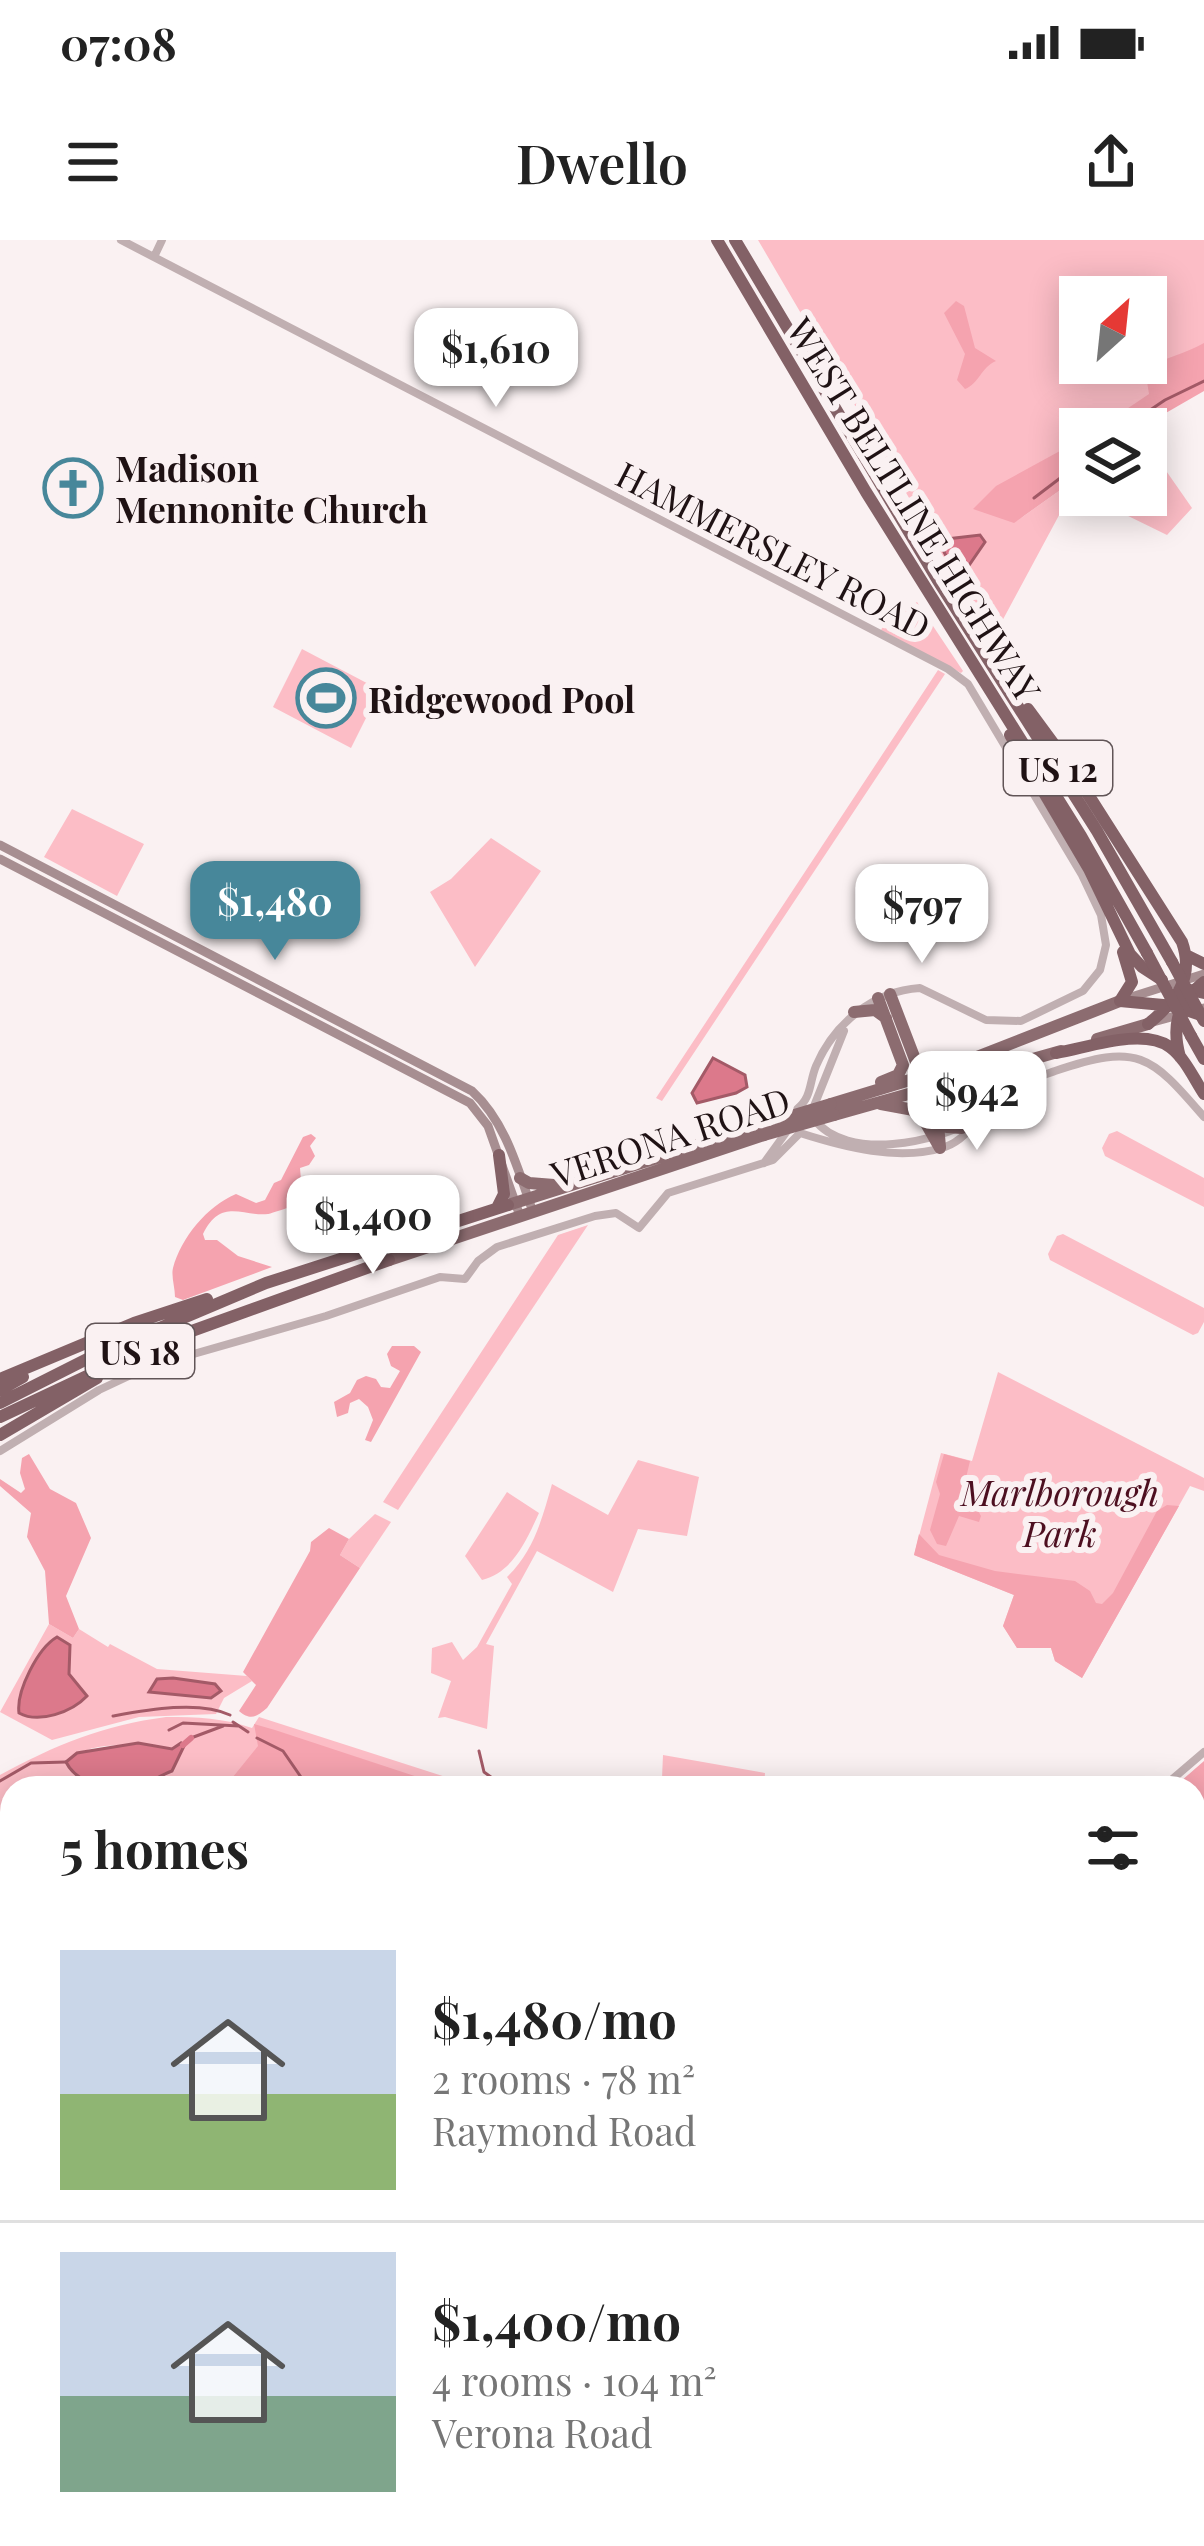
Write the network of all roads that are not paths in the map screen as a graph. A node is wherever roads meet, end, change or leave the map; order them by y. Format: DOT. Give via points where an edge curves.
graph roads {
  1 [pos="121,240"];
  2 [pos="163,240"];
  3 [pos="717,240"];
  4 [pos="736,240"];
  5 [pos="154,257"];
  6 [pos="937,579"];
  7 [pos="932,598"];
  8 [pos="0,845"];
  9 [pos="0,859"];
  10 [pos="1107,906"];
  11 [pos="1186,955"];
  12 [pos="1204,964"];
  13 [pos="1191,985"];
  14 [pos="884,996"];
  15 [pos="1120,1001"];
  16 [pos="854,1012"];
  17 [pos="1188,1013"];
  18 [pos="888,1022"];
  19 [pos="844,1028"];
  20 [pos="1056,1053"];
  21 [pos="1181,1059"];
  22 [pos="1204,1059"];
  23 [pos="964,1062"];
  24 [pos="948,1083"];
  25 [pos="1204,1094"];
  26 [pos="879,1102"];
  27 [pos="836,1107"];
  28 [pos="800,1108"];
  29 [pos="937,1113"];
  30 [pos="812,1116"];
  31 [pos="979,1117"];
  32 [pos="1204,1118"];
  33 [pos="965,1126"];
  34 [pos="762,1130"];
  35 [pos="798,1132"];
  36 [pos="933,1142"];
  37 [pos="499,1155"];
  38 [pos="520,1178"];
  39 [pos="568,1185"];
  40 [pos="517,1207"];
  41 [pos="266,1283"];
  42 [pos="189,1332"];
  43 [pos="77,1348"];
  44 [pos="0,1379"];
  45 [pos="0,1390"];
  46 [pos="0,1403"];
  47 [pos="0,1417"];
  48 [pos="0,1436"];
  49 [pos="0,1451"];
  50 [pos="1204,1752"];
  51 [pos="1176,1776"];
  1 -- 5 [label="street, HAMMERSLEY ROAD"];
  2 -- 5 [label="street"];
  3 -- 7 [label="highway, WEST BELTLINE HIGHWAY / US 12"];
  4 -- 6 [label="highway, WEST BELTLINE HIGHWAY / US 12"];
  5 -- 14 [label="street, HAMMERSLEY ROAD" via="955,673 1082,875 1104,928 1104,958 1083,991 1018,1022 986,1020 920,988"];
  6 -- 11 [label="highway" via="1070,766"];
  6 -- 17 [label="highway, WEST BELTLINE HIGHWAY / US 12, bridge" via="1088,815 1172,962"];
  7 -- 10 [label="highway"];
  7 -- 22 [label="highway, WEST BELTLINE HIGHWAY / US 12, bridge" via="1069,816"];
  8 -- 38 [label="main road" via="472,1091 493,1113"];
  9 -- 37 [label="main road" via="462,1098 481,1114"];
  10 -- 13 [label="highway" via="1135,961"];
  10 -- 15 [label="highway" via="1132,975"];
  11 -- 12 [label="highway"];
  11 -- 13 [label="highway"];
  13 -- 15 [label="main road, VERONA ROAD"];
  13 -- 17 [label="highway"];
  14 -- 16 [label="street"];
  14 -- 18 [label="highway"];
  14 -- 23 [label="highway" via="916,1062"];
  15 -- 17 [label="highway, US 18"];
  15 -- 23 [label="highway, VERONA ROAD / US 18"];
  16 -- 18 [label="highway" via="875,1010"];
  16 -- 19 [label="street"];
  17 -- 20 [label="highway, VERONA ROAD"];
  17 -- 21 [label="highway" via="1176,1034"];
  18 -- 27 [label="highway" via="901,1072"];
  19 -- 28 [label="street" via="819,1060"];
  19 -- 30 [label="street"];
  20 -- 21 [label="highway, US 18" via="1149,1040"];
  20 -- 24 [label="highway, VERONA ROAD / US 18"];
  21 -- 25 [label="highway"];
  23 -- 27 [label="highway, VERONA ROAD / US 18"];
  24 -- 26 [label="highway, VERONA ROAD / US 18"];
  24 -- 29 [label="highway"];
  26 -- 27 [label="highway, VERONA ROAD / US 18"];
  26 -- 36 [label="highway" via="919,1111"];
  27 -- 34 [label="highway, VERONA ROAD / US 18, bridge"];
  28 -- 30 [label="street"];
  28 -- 35 [label="street" via="790,1116"];
  29 -- 33 [label="highway" via="947,1127"];
  29 -- 36 [label="highway"];
  30 -- 35 [label="street" via="812,1127"];
  30 -- 36 [label="street" via="823,1131 847,1140"];
  31 -- 32 [label="street" via="1012,1087 1119,1055 1158,1067"];
  31 -- 33 [label="street"];
  31 -- 36 [label="street" via="966,1134"];
  33 -- 36 [label="street"];
  34 -- 39 [label="highway, VERONA ROAD / US 18"];
  34 -- 40 [label="highway, VERONA ROAD / US 18" via="578,1197"];
  35 -- 36 [label="street" via="863,1150 911,1152"];
  35 -- 49 [label="street" via="764,1163 668,1193 639,1228 612,1213 580,1220 496,1247 465,1279 440,1276 148,1367"];
  37 -- 40 [label="main road"];
  37 -- 40 [label="highway" via="504,1194"];
  38 -- 39 [label="highway"];
  38 -- 40 [label="main road"];
  39 -- 40 [label="highway, VERONA ROAD / US 18"];
  40 -- 41 [label="highway, VERONA ROAD / US 18"];
  40 -- 42 [label="highway, VERONA ROAD / US 18"];
  41 -- 43 [label="highway"];
  41 -- 46 [label="highway, VERONA ROAD / US 18"];
  42 -- 47 [label="highway, VERONA ROAD / US 18"];
  42 -- 48 [label="highway"];
  43 -- 44 [label="highway"];
  43 -- 45 [label="highway"];
  50 -- 51 [label="street"];
}
